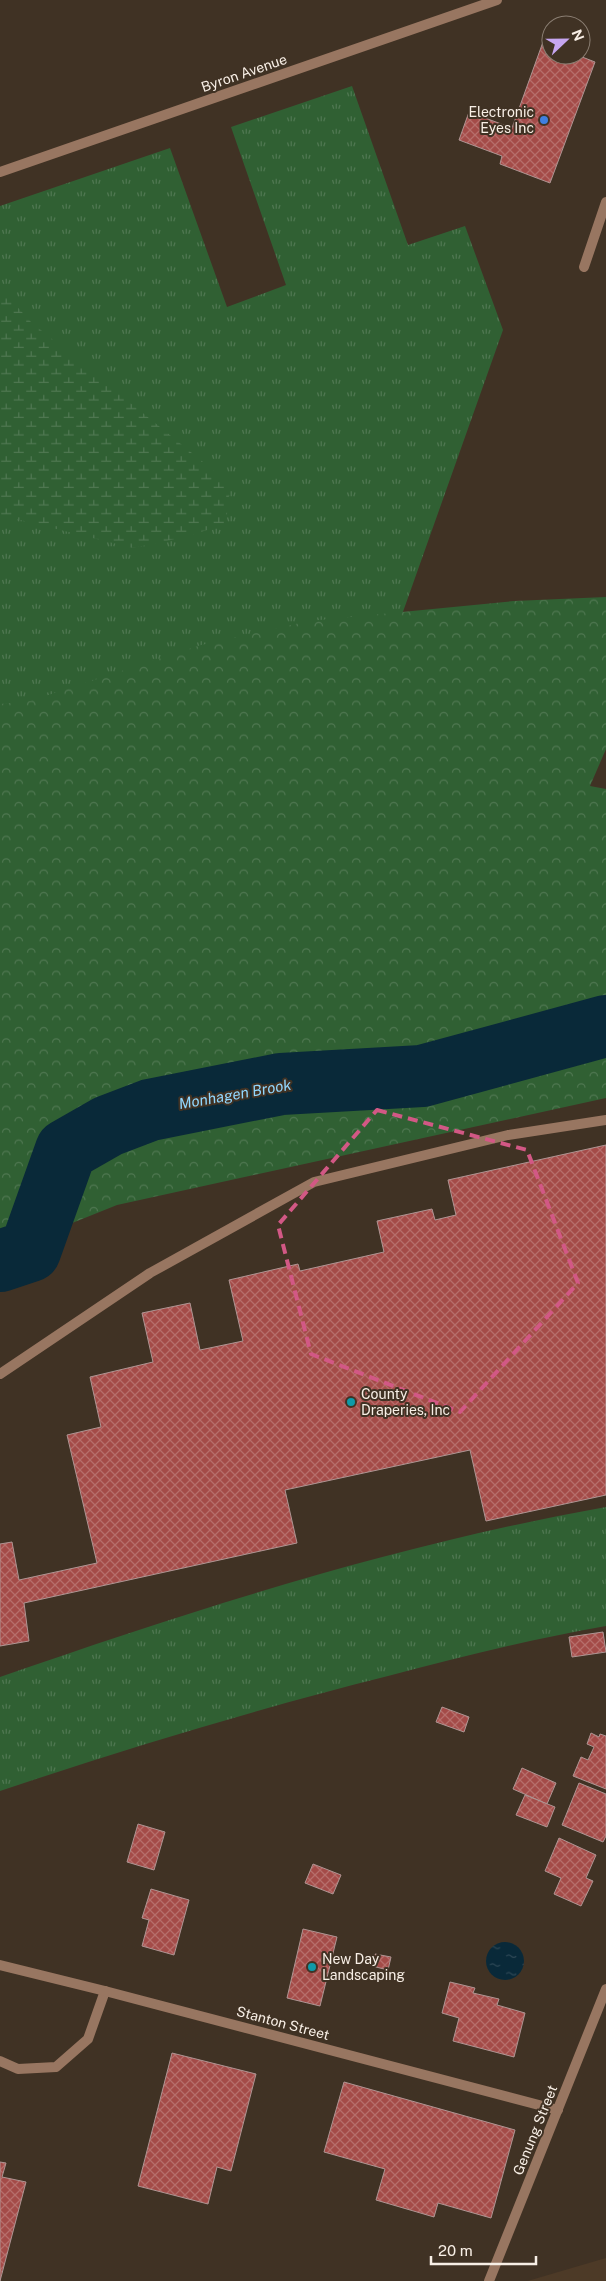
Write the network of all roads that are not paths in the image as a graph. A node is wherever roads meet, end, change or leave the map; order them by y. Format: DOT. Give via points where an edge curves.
graph roads {
  1 [pos="497,0"];
  2 [pos="0,172"];
  3 [pos="606,202"];
  4 [pos="584,267"];
  5 [pos="606,1120"];
  6 [pos="0,1374"];
  7 [pos="0,1965"];
  8 [pos="606,1989"];
  9 [pos="104,1991"];
  10 [pos="0,2061"];
  11 [pos="558,2110"];
  12 [pos="489,2281"];
  1 -- 2 [label="street, Byron Avenue"];
  3 -- 4 [label="street"];
  5 -- 6 [label="street" via="508,1135 314,1182 150,1274"];
  7 -- 9 [label="street, Stanton Street"];
  8 -- 11 [label="street, Genung Street"];
  9 -- 10 [label="street" via="88,2039 56,2067 18,2069"];
  9 -- 11 [label="street, Stanton Street"];
  11 -- 12 [label="street, Genung Street"];
}
